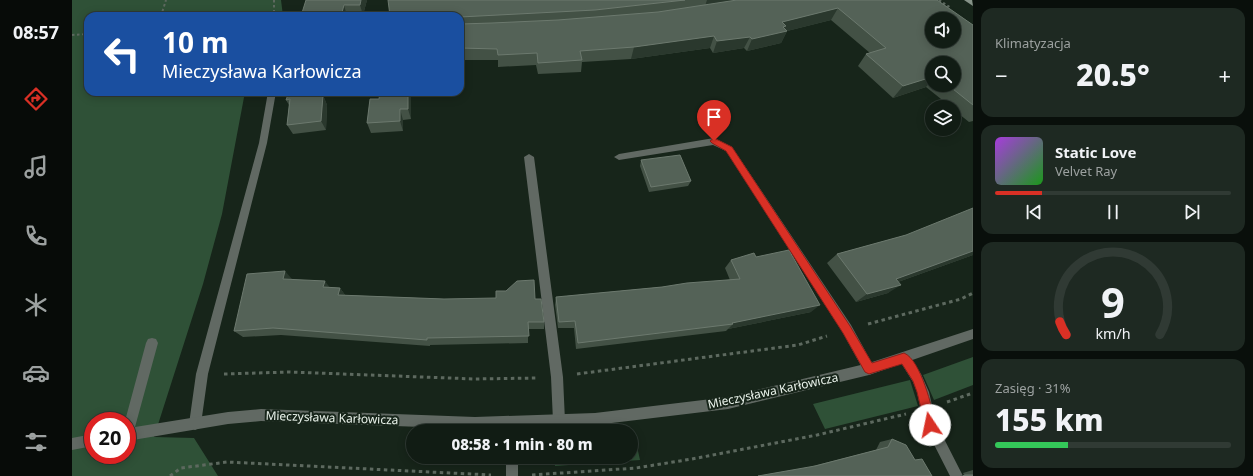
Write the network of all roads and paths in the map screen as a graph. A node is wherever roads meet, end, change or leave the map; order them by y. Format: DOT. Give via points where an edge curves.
graph roads {
  1 [pos="166,0"];
  2 [pos="274,0"];
  3 [pos="968,0"];
  4 [pos="973,4"];
  5 [pos="162,12"];
  6 [pos="274,12"];
  7 [pos="84,34"];
  8 [pos="72,35"];
  9 [pos="271,96"];
  10 [pos="529,157"];
  11 [pos="619,157"];
  12 [pos="973,334"];
  13 [pos="152,343"];
  14 [pos="737,352"];
  15 [pos="904,358"];
  16 [pos="869,369"];
  17 [pos="202,374"];
  18 [pos="557,377"];
  19 [pos="973,393"];
  20 [pos="928,409"];
  21 [pos="133,412"];
  22 [pos="559,421"];
  23 [pos="195,424"];
  24 [pos="477,424"];
  25 [pos="531,424"];
  26 [pos="136,433"];
  27 [pos="817,435"];
  28 [pos="84,442"];
  29 [pos="72,444"];
  30 [pos="512,464"];
  31 [pos="512,476"];
  32 [pos="957,476"];
  1 -- 5 [label="path"];
  2 -- 6 [label="path"];
  3 -- 4 [label="street"];
  7 -- 8 [label="path"];
  9 -- 17 [label="street" via="264,143"];
  10 -- 18 [label="street"];
  11 -- 16 [label="street" via="714,141 729,149 847,329"];
  12 -- 15 [label="street, Mieczysława Karłowicza"];
  13 -- 21 [label="street"];
  14 -- 18 [label="path"];
  15 -- 16 [label="street, Mieczysława Karłowicza"];
  15 -- 20 [label="street" via="917,378"];
  16 -- 22 [label="street, Mieczysława Karłowicza" via="728,403"];
  17 -- 18 [label="path" via="290,372 475,379"];
  17 -- 23 [label="street"];
  18 -- 22 [label="street"];
  19 -- 20 [label="path"];
  20 -- 27 [label="path"];
  20 -- 32 [label="street" via="930,425"];
  22 -- 25 [label="street, Mieczysława Karłowicza"];
  23 -- 24 [label="street, Mieczysława Karłowicza" via="261,415"];
  23 -- 26 [label="street, Mieczysława Karłowicza"];
  28 -- 29 [label="street"];
  30 -- 31 [label="street"];
}
